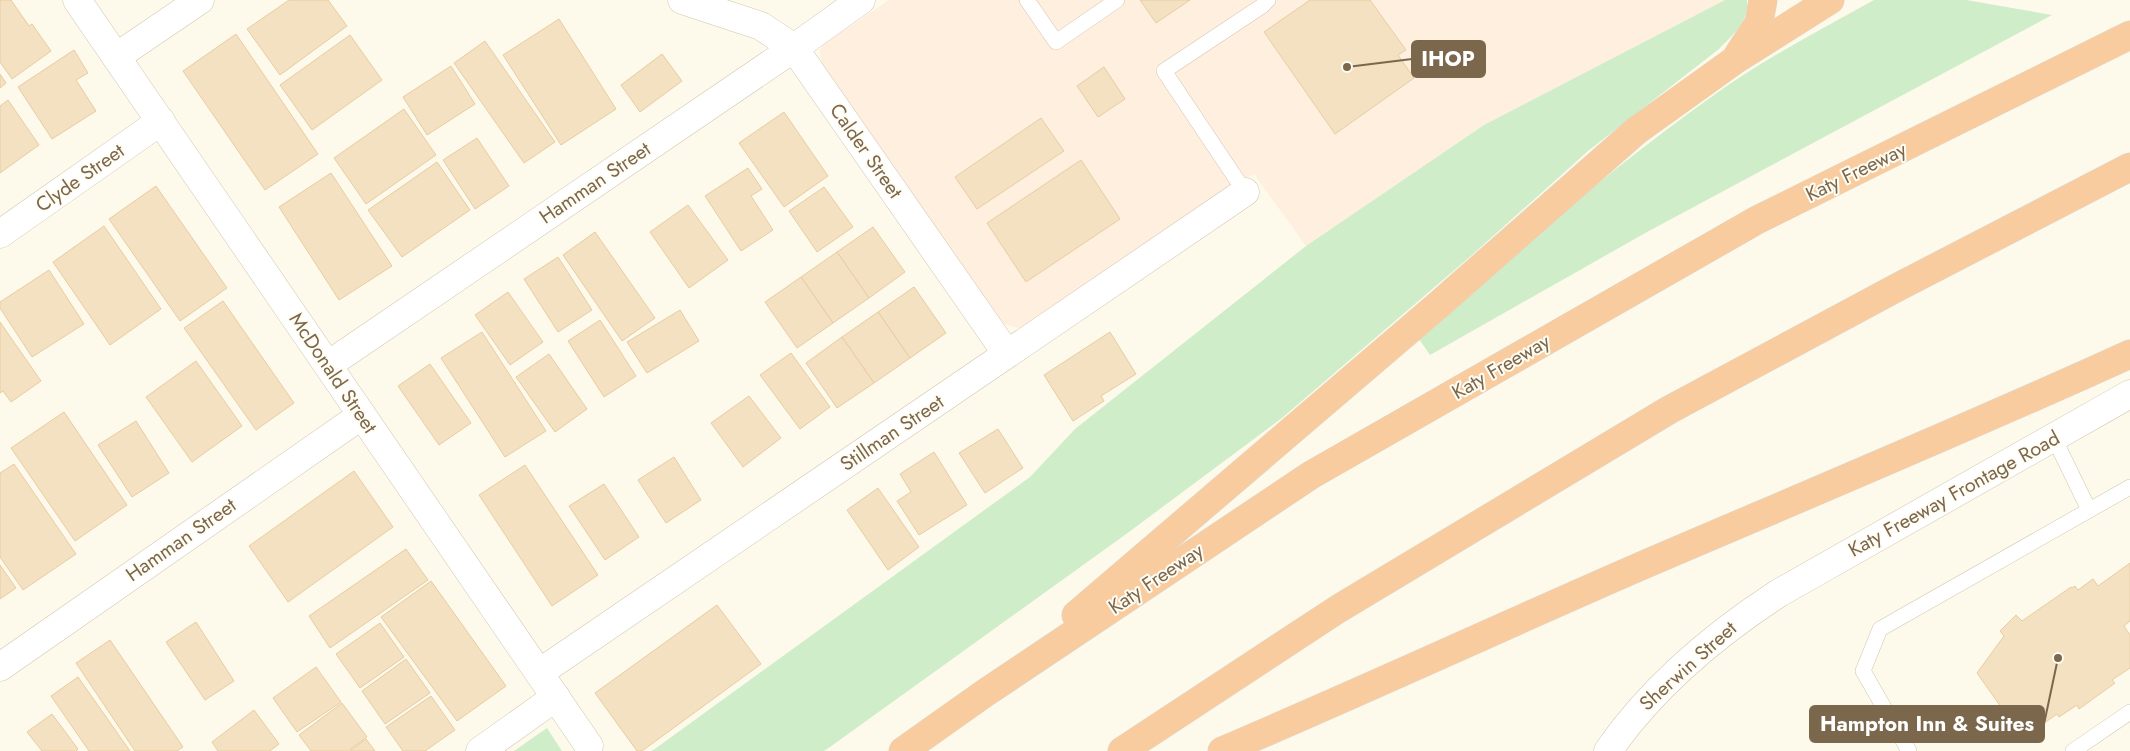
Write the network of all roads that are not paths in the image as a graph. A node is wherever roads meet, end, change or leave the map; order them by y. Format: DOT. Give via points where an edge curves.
graph roads {
  1 [pos="78,0"];
  2 [pos="200,0"];
  3 [pos="682,0"];
  4 [pos="861,0"];
  5 [pos="1027,0"];
  6 [pos="1117,0"];
  7 [pos="1268,0"];
  8 [pos="1764,0"];
  9 [pos="1830,0"];
  10 [pos="2130,35"];
  11 [pos="794,48"];
  12 [pos="116,57"];
  13 [pos="1735,60"];
  14 [pos="161,121"];
  15 [pos="2130,168"];
  16 [pos="1245,192"];
  17 [pos="0,234"];
  18 [pos="1007,354"];
  19 [pos="2130,354"];
  20 [pos="328,365"];
  21 [pos="2130,394"];
  22 [pos="362,415"];
  23 [pos="2054,438"];
  24 [pos="2130,487"];
  25 [pos="2089,510"];
  26 [pos="1779,593"];
  27 [pos="0,666"];
  28 [pos="539,673"];
  29 [pos="985,692"];
  30 [pos="556,698"];
  31 [pos="2130,712"];
  32 [pos="589,746"];
  33 [pos="480,751"];
  34 [pos="903,751"];
  35 [pos="1122,751"];
  36 [pos="1222,751"];
  37 [pos="1608,751"];
  38 [pos="1909,751"];
  39 [pos="2073,751"];
  1 -- 12 [label="street, McDonald Street"];
  2 -- 12 [label="street"];
  3 -- 11 [label="street, Calder Street" via="761,26"];
  4 -- 11 [label="street, Hamman Street"];
  5 -- 6 [label="lane" via="1056,42"];
  7 -- 16 [label="lane" via="1164,71"];
  8 -- 13 [label="highway" via="1759,23"];
  9 -- 13 [label="highway"];
  10 -- 29 [label="highway, Katy Freeway" via="1758,220 1328,466"];
  11 -- 18 [label="street, Calder Street"];
  11 -- 20 [label="street, Hamman Street"];
  12 -- 14 [label="street, McDonald Street"];
  13 -- 29 [label="highway" via="1636,131 1436,307"];
  14 -- 17 [label="street, Clyde Street"];
  14 -- 20 [label="street, McDonald Street"];
  15 -- 35 [label="highway" via="1898,287 1670,410 1338,609"];
  16 -- 18 [label="street, Stillman Street"];
  18 -- 28 [label="street, Stillman Street"];
  19 -- 36 [label="highway"];
  20 -- 22 [label="street, McDonald Street"];
  21 -- 23 [label="street, Katy Freeway Frontage Road"];
  22 -- 27 [label="street, Hamman Street"];
  22 -- 28 [label="street, McDonald Street"];
  23 -- 25 [label="lane"];
  23 -- 26 [label="street, Katy Freeway Frontage Road"];
  24 -- 25 [label="lane"];
  25 -- 38 [label="lane" via="1880,629 1863,671"];
  26 -- 37 [label="street, Sherwin Street" via="1737,621 1678,669 1631,719"];
  28 -- 30 [label="street, McDonald Street"];
  29 -- 34 [label="highway, Katy Freeway"];
  30 -- 32 [label="street, McDonald Street"];
  30 -- 33 [label="street"];
  31 -- 39 [label="lane"];
}
